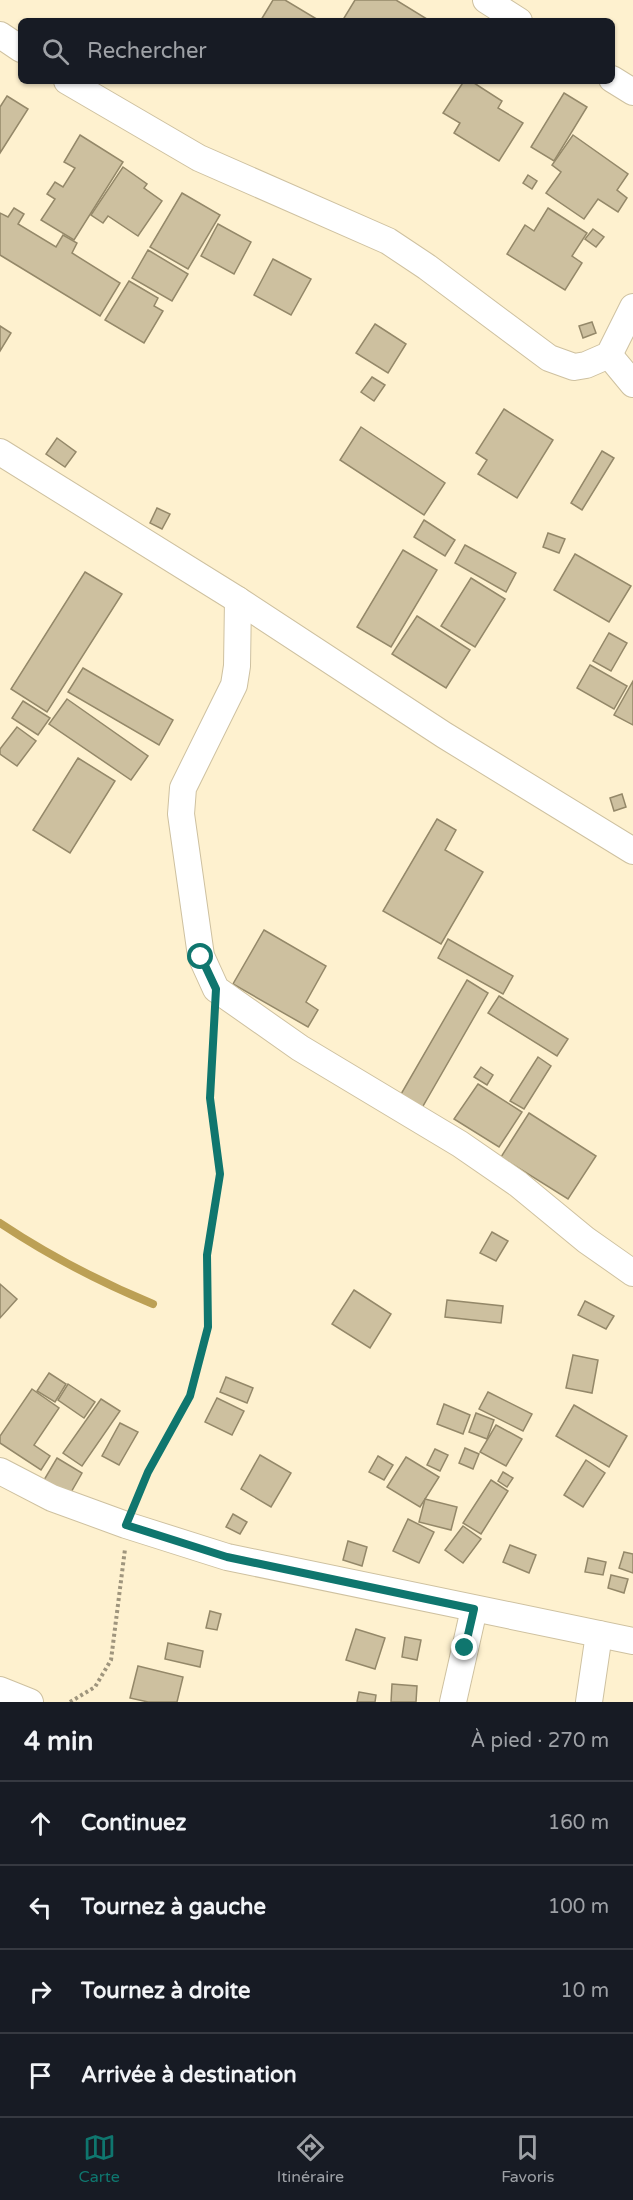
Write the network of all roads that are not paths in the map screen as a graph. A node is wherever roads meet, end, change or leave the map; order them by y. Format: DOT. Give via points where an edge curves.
graph roads {
  1 [pos="486,0"];
  2 [pos="514,18"];
  3 [pos="0,34"];
  4 [pos="18,47"];
  5 [pos="615,81"];
  6 [pos="72,84"];
  7 [pos="633,92"];
  8 [pos="633,307"];
  9 [pos="609,355"];
  10 [pos="633,384"];
  11 [pos="0,452"];
  12 [pos="238,600"];
  13 [pos="633,851"];
  14 [pos="633,1273"];
  15 [pos="0,1470"];
  16 [pos="474,1609"];
  17 [pos="599,1634"];
  18 [pos="633,1641"];
  19 [pos="0,1690"];
  20 [pos="30,1702"];
  21 [pos="453,1702"];
  22 [pos="589,1702"];
  1 -- 2 [label="street"];
  3 -- 4 [label="street"];
  5 -- 7 [label="street"];
  6 -- 9 [label="street" via="199,158 388,241 549,358 574,367"];
  8 -- 9 [label="street"];
  9 -- 10 [label="street"];
  11 -- 12 [label="street"];
  12 -- 13 [label="street" via="444,735"];
  12 -- 14 [label="street" via="234,685 183,788 182,805 201,957 216,989 300,1048 460,1144"];
  15 -- 16 [label="street" via="52,1498 227,1557"];
  16 -- 17 [label="street"];
  16 -- 21 [label="street"];
  17 -- 18 [label="street"];
  17 -- 22 [label="street"];
  19 -- 20 [label="street"];
}
